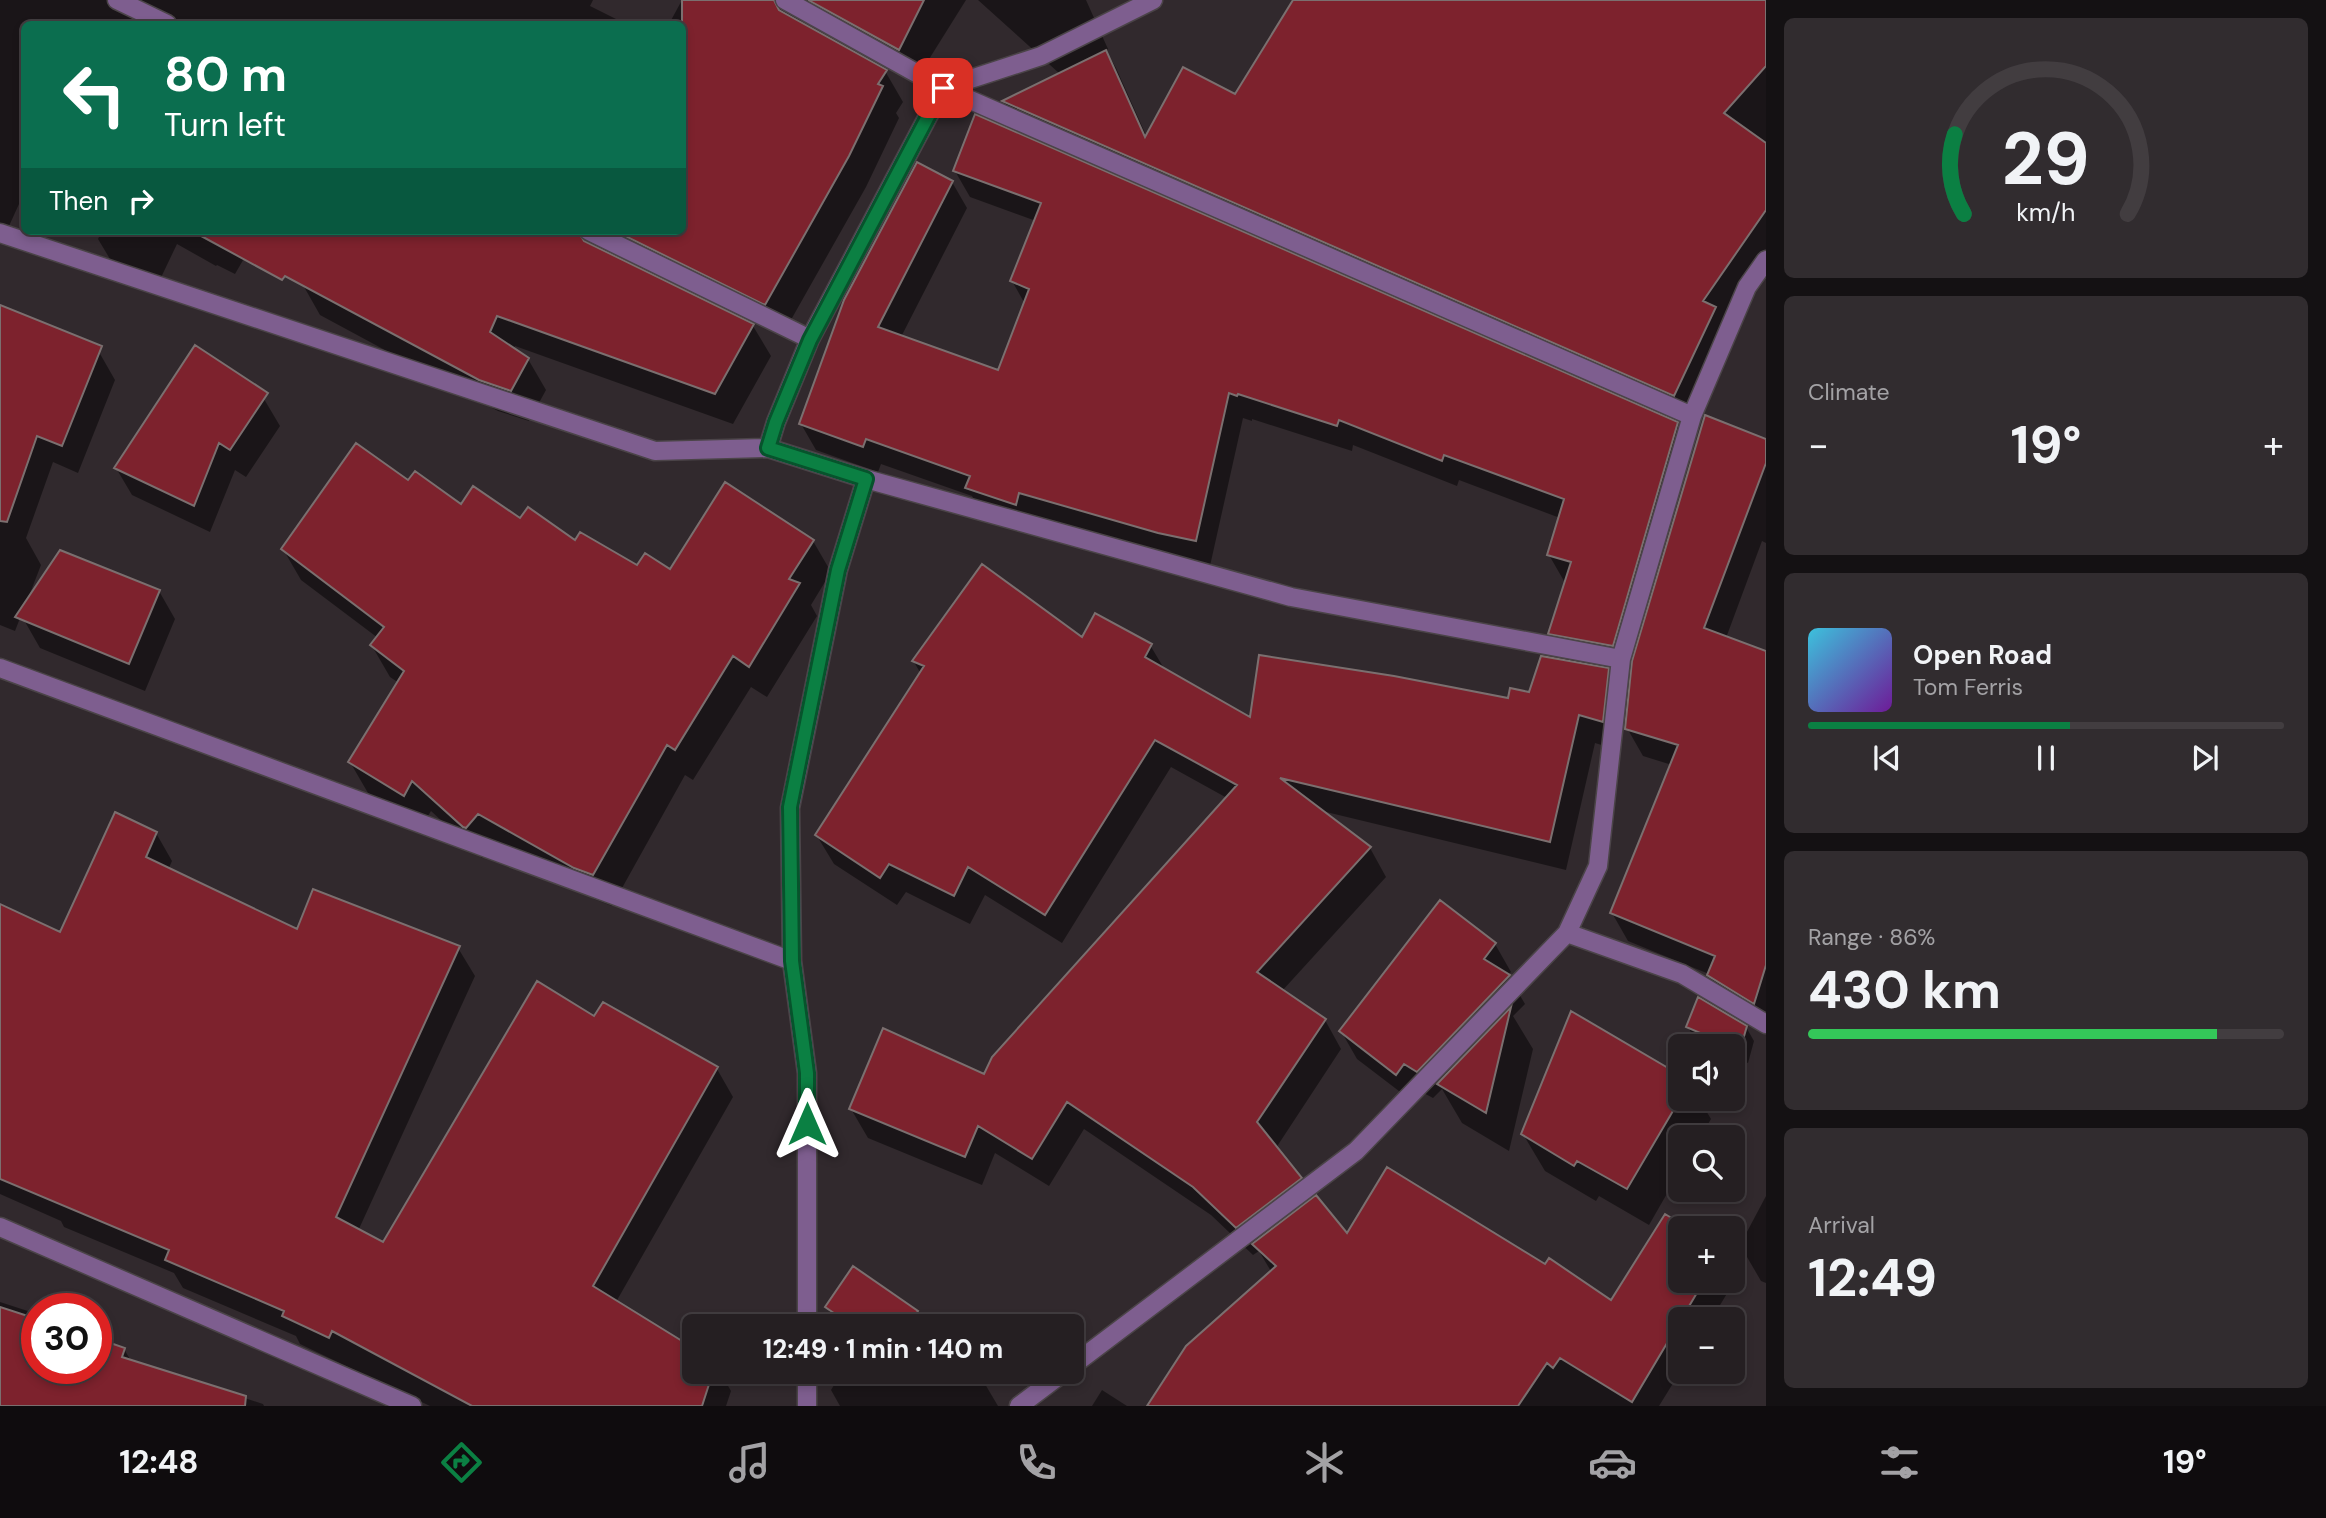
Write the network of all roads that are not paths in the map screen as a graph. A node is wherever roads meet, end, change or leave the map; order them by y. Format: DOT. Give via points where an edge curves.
graph roads {
  1 [pos="117,0"];
  2 [pos="785,0"];
  3 [pos="1153,0"];
  4 [pos="161,21"];
  5 [pos="943,88"];
  6 [pos="0,233"];
  7 [pos="597,235"];
  8 [pos="1766,260"];
  9 [pos="810,340"];
  10 [pos="1692,416"];
  11 [pos="768,448"];
  12 [pos="866,479"];
  13 [pos="1621,659"];
  14 [pos="0,668"];
  15 [pos="1567,933"];
  16 [pos="792,961"];
  17 [pos="1766,1024"];
  18 [pos="0,1227"];
  19 [pos="807,1314"];
  20 [pos="1084,1357"];
  21 [pos="807,1384"];
  22 [pos="1047,1384"];
  23 [pos="412,1406"];
  24 [pos="807,1406"];
  25 [pos="1019,1406"];
  1 -- 4 [label="street"];
  2 -- 5 [label="street"];
  3 -- 5 [label="street" via="1041,56"];
  5 -- 9 [label="street"];
  5 -- 10 [label="street"];
  6 -- 11 [label="street" via="654,450"];
  7 -- 9 [label="street"];
  8 -- 10 [label="street" via="1746,287"];
  9 -- 11 [label="street"];
  10 -- 13 [label="street"];
  11 -- 12 [label="street"];
  12 -- 13 [label="street" via="1292,597"];
  12 -- 16 [label="street" via="838,570 790,807"];
  13 -- 15 [label="street" via="1598,866"];
  14 -- 16 [label="street"];
  15 -- 17 [label="street" via="1682,974"];
  15 -- 20 [label="street" via="1356,1151"];
  16 -- 19 [label="street" via="807,1073"];
  18 -- 23 [label="street"];
  21 -- 24 [label="street"];
  22 -- 25 [label="street"];
}
